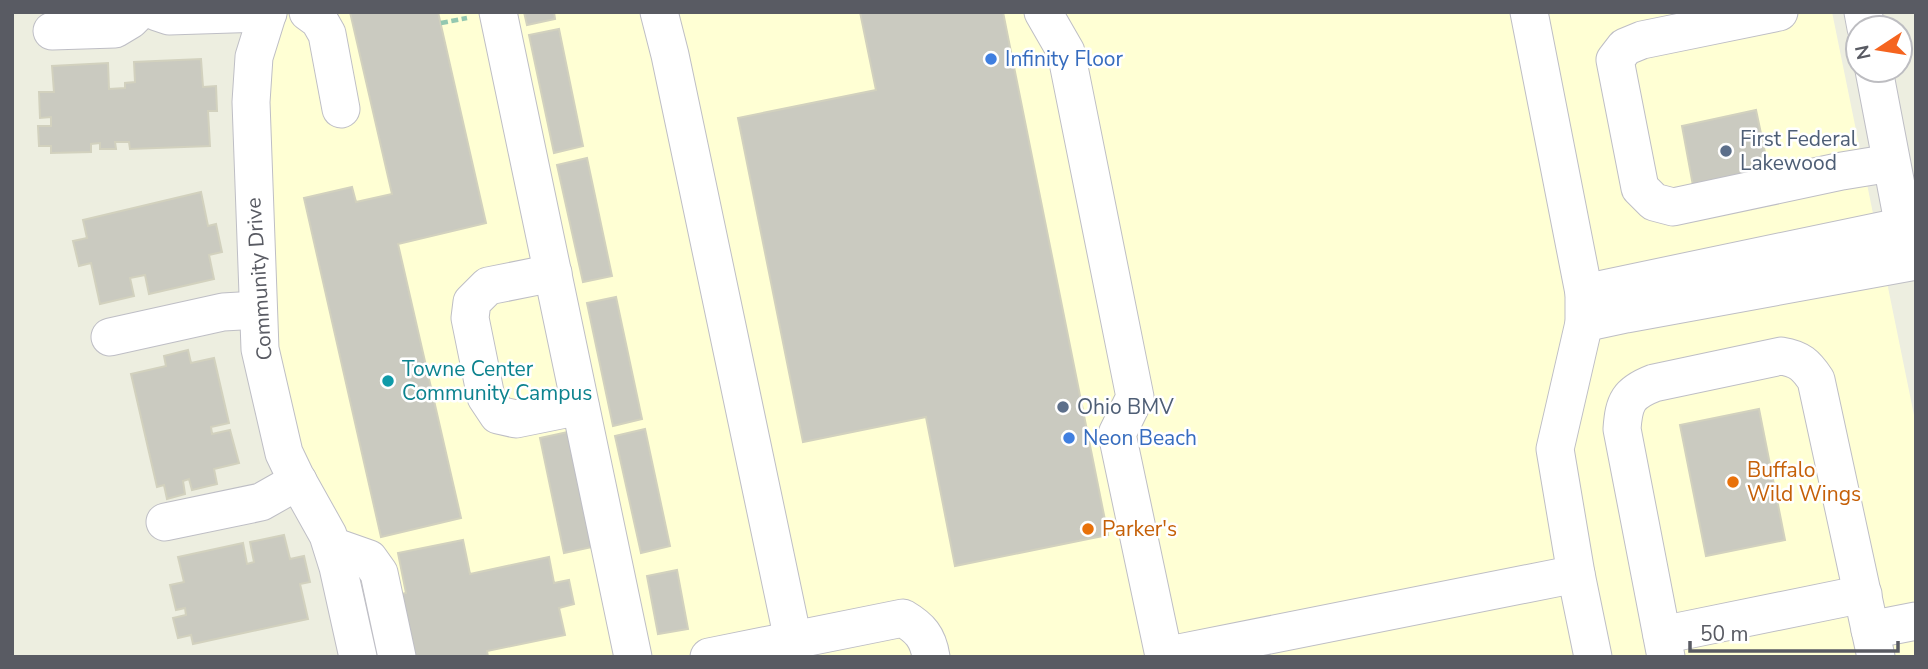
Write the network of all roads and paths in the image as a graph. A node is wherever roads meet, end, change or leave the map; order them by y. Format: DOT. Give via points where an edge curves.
graph roads {
  1 [pos="138,12"];
  2 [pos="158,12"];
  3 [pos="308,12"];
  4 [pos="498,12"];
  5 [pos="659,12"];
  6 [pos="1043,12"];
  7 [pos="1529,12"];
  8 [pos="1779,12"];
  9 [pos="268,13"];
  10 [pos="52,31"];
  11 [pos="1877,84"];
  12 [pos="341,109"];
  13 [pos="1891,163"];
  14 [pos="1904,226"];
  15 [pos="1914,269"];
  16 [pos="553,273"];
  17 [pos="1584,308"];
  18 [pos="258,310"];
  19 [pos="110,337"];
  20 [pos="580,406"];
  21 [pos="298,481"];
  22 [pos="165,522"];
  23 [pos="332,546"];
  24 [pos="1576,574"];
  25 [pos="1863,594"];
  26 [pos="1916,621"];
  27 [pos="1873,643"];
  28 [pos="1664,646"];
  29 [pos="777,647"];
  30 [pos="358,657"];
  31 [pos="397,657"];
  32 [pos="633,657"];
  33 [pos="709,657"];
  34 [pos="932,657"];
  35 [pos="1593,657"];
  1 -- 10 [label="street" via="115,29"];
  2 -- 9 [label="street" via="169,16"];
  3 -- 12 [label="street" via="327,34"];
  4 -- 16 [label="street"];
  5 -- 29 [label="street"];
  6 -- 24 [label="street" via="1066,52 1135,397 1118,434 1164,656"];
  7 -- 17 [label="street"];
  8 -- 13 [label="street" via="1625,47 1615,60 1640,188 1654,202 1673,207"];
  9 -- 18 [label="street, Community Drive" via="254,57 251,102"];
  11 -- 13 [label="street"];
  13 -- 14 [label="street"];
  14 -- 15 [label="street"];
  14 -- 17 [label="street"];
  15 -- 17 [label="street" via="1626,314"];
  16 -- 20 [label="street"];
  16 -- 20 [label="street" via="488,286 472,302 470,318 486,397 498,415 516,419"];
  17 -- 24 [label="street" via="1555,449"];
  18 -- 19 [label="street" via="223,312"];
  18 -- 21 [label="street, Community Drive" via="260,349 277,425"];
  20 -- 32 [label="street"];
  21 -- 22 [label="street" via="261,502"];
  21 -- 23 [label="street, Community Drive"];
  23 -- 30 [label="street, Community Drive"];
  23 -- 31 [label="street" via="369,559 379,573"];
  24 -- 35 [label="street"];
  25 -- 27 [label="street"];
  25 -- 28 [label="street"];
  25 -- 28 [label="street" via="1816,380 1807,367 1781,356 1654,383 1630,398 1622,429"];
  26 -- 27 [label="street"];
  29 -- 33 [label="street"];
  29 -- 34 [label="street" via="903,618 917,626"];
}
